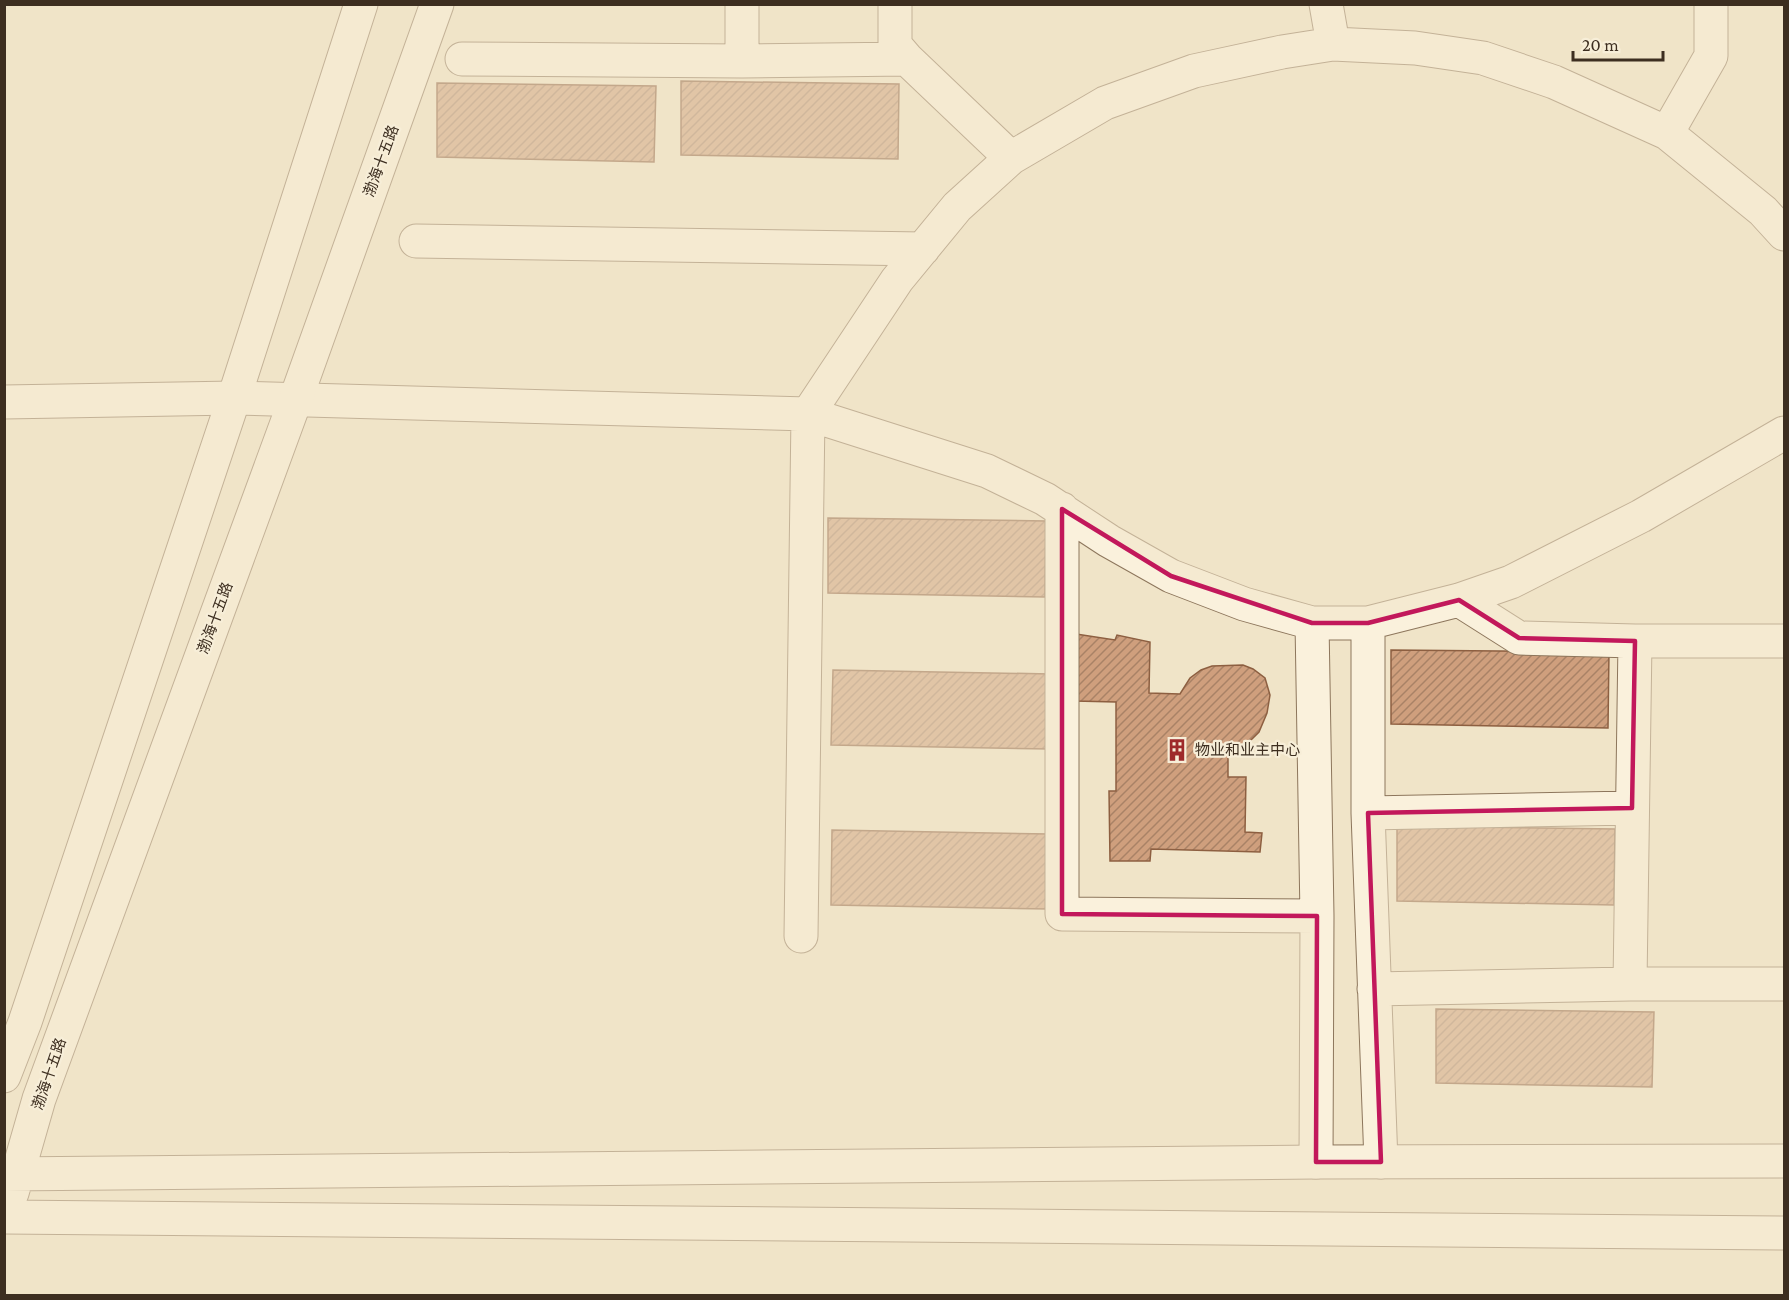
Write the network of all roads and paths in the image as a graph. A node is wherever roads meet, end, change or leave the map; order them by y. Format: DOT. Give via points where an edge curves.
graph roads {
  1 [pos="361,4"];
  2 [pos="436,4"];
  3 [pos="742,4"];
  4 [pos="895,4"];
  5 [pos="1326,4"];
  6 [pos="1711,4"];
  7 [pos="1334,44"];
  8 [pos="462,59"];
  9 [pos="907,59"];
  10 [pos="742,61"];
  11 [pos="1667,133"];
  12 [pos="1011,158"];
  13 [pos="1785,198"];
  14 [pos="1748,199"];
  15 [pos="1785,234"];
  16 [pos="416,242"];
  17 [pos="923,249"];
  18 [pos="234,398"];
  19 [pos="295,401"];
  20 [pos="4,402"];
  21 [pos="808,414"];
  22 [pos="1785,433"];
  23 [pos="1062,509"];
  24 [pos="1459,600"];
  25 [pos="1312,623"];
  26 [pos="1368,623"];
  27 [pos="1635,641"];
  28 [pos="1785,641"];
  29 [pos="1632,808"];
  30 [pos="1368,813"];
  31 [pos="1317,916"];
  32 [pos="801,936"];
  33 [pos="1630,984"];
  34 [pos="1785,984"];
  35 [pos="1374,989"];
  36 [pos="4,1076"];
  37 [pos="1785,1161"];
  38 [pos="1316,1162"];
  39 [pos="1381,1162"];
  40 [pos="10,1174"];
  41 [pos="5,1222"];
  42 [pos="1785,1233"];
  1 -- 18 [label="street"];
  2 -- 19 [label="street, 渤海十五路"];
  3 -- 10 [label="street"];
  4 -- 9 [label="street" via="895,45"];
  5 -- 7 [label="street"];
  6 -- 11 [label="street" via="1711,56"];
  7 -- 11 [label="street" via="1415,48 1483,58 1554,82"];
  7 -- 12 [label="street" via="1194,71 1105,103"];
  8 -- 10 [label="street"];
  9 -- 10 [label="street"];
  9 -- 12 [label="street"];
  11 -- 14 [label="street"];
  12 -- 17 [label="street" via="957,207"];
  13 -- 14 [label="street"];
  14 -- 15 [label="street"];
  16 -- 17 [label="street"];
  17 -- 21 [label="street" via="897,279"];
  18 -- 19 [label="street"];
  18 -- 20 [label="street"];
  18 -- 36 [label="street"];
  19 -- 21 [label="street"];
  19 -- 40 [label="street, 渤海十五路"];
  21 -- 23 [label="street" via="987,471"];
  21 -- 32 [label="street"];
  22 -- 24 [label="street" via="1594,540 1511,582"];
  23 -- 25 [label="street" via="1109,542 1171,576 1244,604"];
  23 -- 31 [label="street" via="1062,914"];
  24 -- 26 [label="street"];
  24 -- 27 [label="street" via="1518,638"];
  25 -- 26 [label="street"];
  25 -- 31 [label="street"];
  26 -- 30 [label="street"];
  27 -- 28 [label="street"];
  27 -- 29 [label="street"];
  29 -- 30 [label="street"];
  29 -- 33 [label="street"];
  30 -- 35 [label="street"];
  31 -- 38 [label="street"];
  33 -- 34 [label="street"];
  33 -- 35 [label="street"];
  35 -- 39 [label="street"];
  37 -- 39 [label="street"];
  38 -- 39 [label="street"];
  38 -- 40 [label="street"];
  40 -- 41 [label="street, 渤海十五路"];
  41 -- 42 [label="street"];
}
